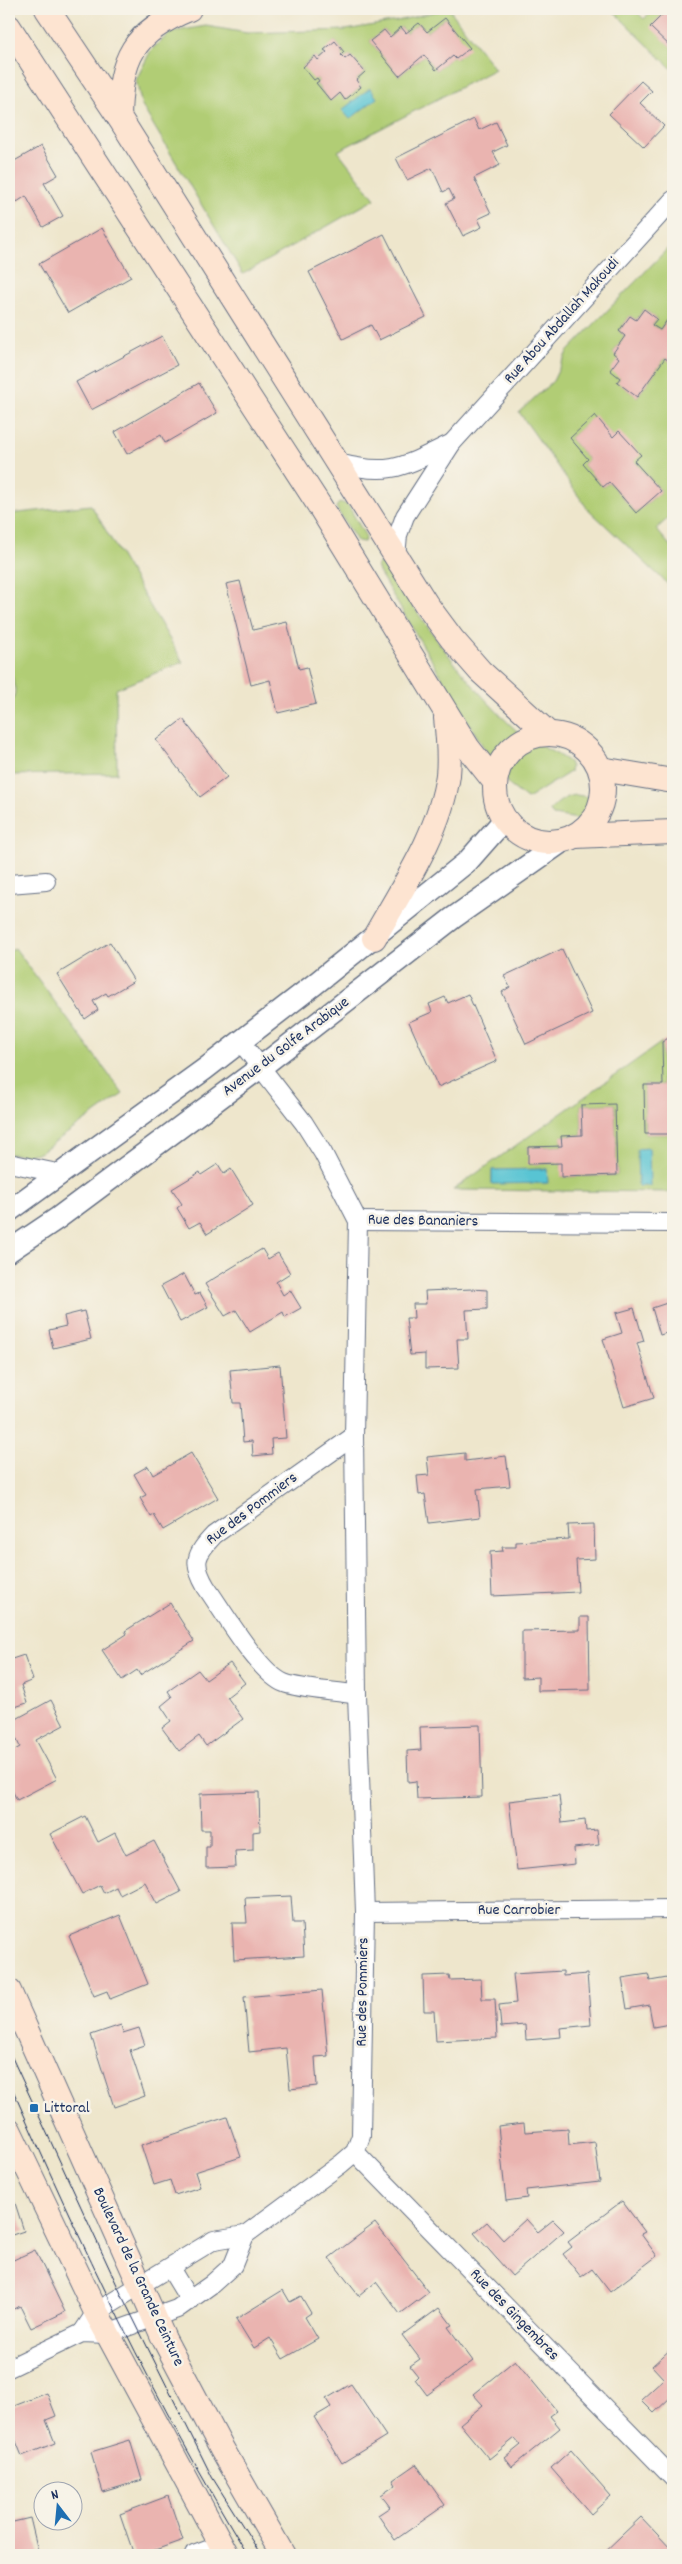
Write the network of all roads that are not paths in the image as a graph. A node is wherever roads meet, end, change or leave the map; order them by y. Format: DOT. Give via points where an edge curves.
graph roads {
  1 [pos="47,9"];
  2 [pos="189,9"];
  3 [pos="9,27"];
  4 [pos="119,117"];
  5 [pos="673,200"];
  6 [pos="452,443"];
  7 [pos="338,462"];
  8 [pos="396,556"];
  9 [pos="445,711"];
  10 [pos="549,734"];
  11 [pos="600,769"];
  12 [pos="673,781"];
  13 [pos="495,782"];
  14 [pos="504,820"];
  15 [pos="673,832"];
  16 [pos="569,839"];
  17 [pos="46,881"];
  18 [pos="9,884"];
  19 [pos="374,938"];
  20 [pos="241,1042"];
  21 [pos="261,1067"];
  22 [pos="9,1163"];
  23 [pos="62,1174"];
  24 [pos="9,1211"];
  25 [pos="358,1220"];
  26 [pos="673,1223"];
  27 [pos="9,1251"];
  28 [pos="354,1436"];
  29 [pos="357,1694"];
  30 [pos="673,1909"];
  31 [pos="365,1912"];
  32 [pos="9,1991"];
  33 [pos="9,2130"];
  34 [pos="355,2152"];
  35 [pos="245,2234"];
  36 [pos="170,2268"];
  37 [pos="140,2287"];
  38 [pos="190,2301"];
  39 [pos="96,2312"];
  40 [pos="154,2318"];
  41 [pos="82,2333"];
  42 [pos="107,2334"];
  43 [pos="9,2368"];
  44 [pos="673,2478"];
  45 [pos="224,2550"];
  46 [pos="194,2555"];
  47 [pos="283,2555"];
  1 -- 4 [label="main road"];
  2 -- 4 [label="main road" via="151,28 131,50 122,72"];
  3 -- 9 [label="main road" via="325,513"];
  4 -- 7 [label="main road"];
  5 -- 6 [label="street, Rue Abou Abdallah Makoudi"];
  6 -- 7 [label="street, Rue Abou Abdallah Makoudi" via="390,470"];
  6 -- 8 [label="street, Rue Abou Abdallah Makoudi" via="405,516 398,535"];
  7 -- 8 [label="main road"];
  8 -- 10 [label="main road" via="426,604 469,658"];
  9 -- 13 [label="main road"];
  9 -- 19 [label="main road" via="448,775 440,804 422,850"];
  10 -- 11 [label="main road" via="562,735 585,747"];
  10 -- 13 [label="main road" via="536,735 512,748 504,758"];
  11 -- 12 [label="main road"];
  11 -- 16 [label="main road" via="604,794 601,807 590,824"];
  13 -- 14 [label="main road" via="495,796"];
  14 -- 16 [label="main road" via="524,837 537,842"];
  14 -- 19 [label="street, Avenue du Golfe Arabique" via="468,861"];
  15 -- 16 [label="main road"];
  16 -- 21 [label="street, Avenue du Golfe Arabique" via="453,918"];
  17 -- 18 [label="street"];
  19 -- 20 [label="street, Avenue du Golfe Arabique"];
  20 -- 21 [label="street, Rue des Bananiers"];
  20 -- 23 [label="street, Avenue du Golfe Arabique"];
  21 -- 25 [label="street, Rue des Bananiers" via="309,1130"];
  21 -- 27 [label="street, Avenue du Golfe Arabique"];
  22 -- 23 [label="street"];
  23 -- 24 [label="street, Avenue du Golfe Arabique"];
  25 -- 26 [label="street, Rue des Bananiers"];
  25 -- 28 [label="street, Rue des Pommiers"];
  28 -- 29 [label="street, Rue des Pommiers"];
  28 -- 29 [label="street, Rue des Pommiers" via="214,1535 201,1548 196,1560 206,1588 272,1675 285,1683"];
  29 -- 31 [label="street, Rue des Pommiers"];
  30 -- 31 [label="street, Rue Carrobier"];
  31 -- 34 [label="street, Rue des Pommiers" via="361,2136"];
  32 -- 37 [label="main road, Boulevard de la Grande Ceinture"];
  33 -- 39 [label="main road"];
  34 -- 35 [label="street"];
  34 -- 44 [label="street, Rue des Gingembres"];
  35 -- 36 [label="street" via="214,2240"];
  35 -- 38 [label="street" via="233,2265"];
  36 -- 37 [label="street"];
  36 -- 38 [label="street"];
  37 -- 39 [label="street"];
  37 -- 40 [label="main road, Boulevard de la Grande Ceinture"];
  38 -- 40 [label="street"];
  39 -- 41 [label="street"];
  39 -- 42 [label="main road"];
  40 -- 42 [label="street"];
  40 -- 47 [label="main road, Boulevard de la Grande Ceinture" via="220,2447"];
  41 -- 42 [label="street"];
  41 -- 43 [label="street"];
  42 -- 45 [label="main road"];
  45 -- 46 [label="street"];
}
